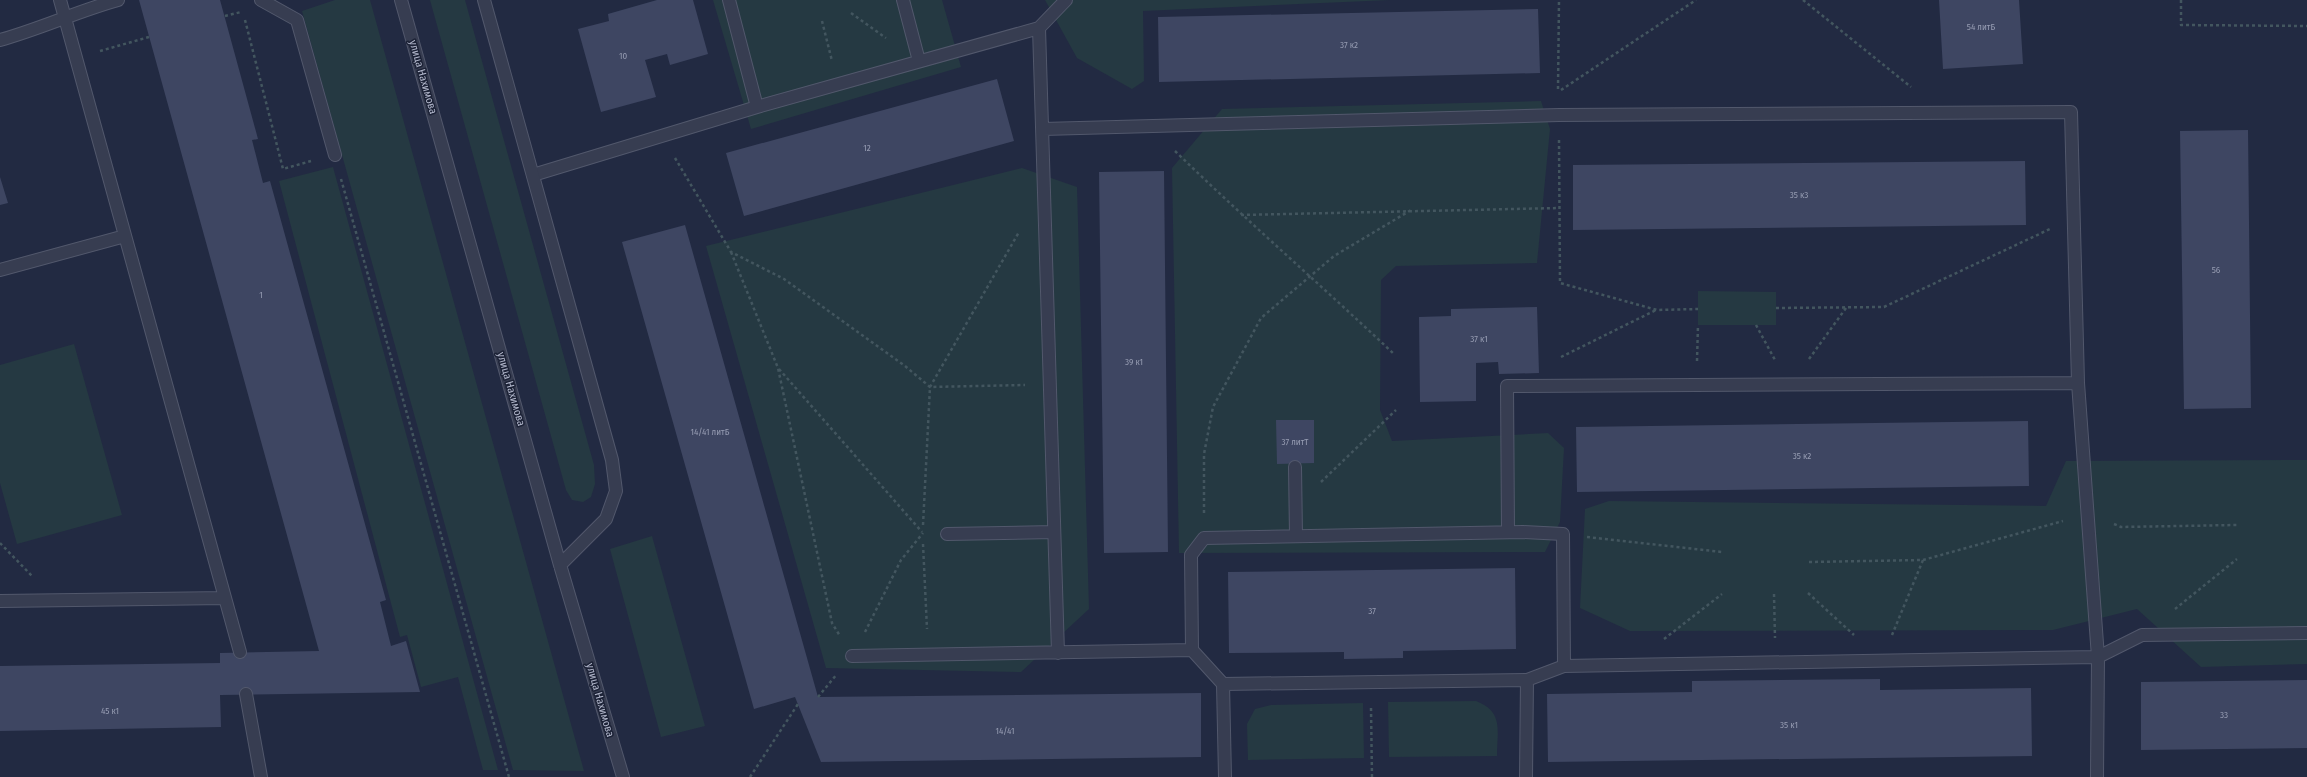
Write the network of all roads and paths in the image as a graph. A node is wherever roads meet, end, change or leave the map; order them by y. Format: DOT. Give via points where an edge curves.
graph roads {
  1 [pos="60,0"];
  2 [pos="118,0"];
  3 [pos="261,0"];
  4 [pos="401,0"];
  5 [pos="484,0"];
  6 [pos="729,0"];
  7 [pos="903,0"];
  8 [pos="1066,0"];
  9 [pos="1559,0"];
  10 [pos="1696,0"];
  11 [pos="1803,0"];
  12 [pos="2181,0"];
  13 [pos="241,6"];
  14 [pos="243,11"];
  15 [pos="224,16"];
  16 [pos="65,17"];
  17 [pos="822,21"];
  18 [pos="2307,26"];
  19 [pos="1038,28"];
  20 [pos="149,37"];
  21 [pos="0,40"];
  22 [pos="76,58"];
  23 [pos="920,61"];
  24 [pos="838,84"];
  25 [pos="1915,90"];
  26 [pos="757,107"];
  27 [pos="1559,115"];
  28 [pos="1150,126"];
  29 [pos="1043,129"];
  30 [pos="662,137"];
  31 [pos="335,155"];
  32 [pos="533,175"];
  33 [pos="1559,208"];
  34 [pos="1411,210"];
  35 [pos="1241,215"];
  36 [pos="2074,218"];
  37 [pos="1020,231"];
  38 [pos="125,236"];
  39 [pos="731,252"];
  40 [pos="0,270"];
  41 [pos="1311,275"];
  42 [pos="1776,308"];
  43 [pos="1846,308"];
  44 [pos="1698,309"];
  45 [pos="1657,310"];
  46 [pos="1698,325"];
  47 [pos="1756,325"];
  48 [pos="1395,355"];
  49 [pos="1561,357"];
  50 [pos="778,368"];
  51 [pos="2078,383"];
  52 [pos="1050,385"];
  53 [pos="1697,385"];
  54 [pos="1790,385"];
  55 [pos="930,386"];
  56 [pos="1396,410"];
  57 [pos="1295,467"];
  58 [pos="1296,506"];
  59 [pos="2087,515"];
  60 [pos="2236,525"];
  61 [pos="923,532"];
  62 [pos="1054,532"];
  63 [pos="1508,532"];
  64 [pos="947,534"];
  65 [pos="1563,534"];
  66 [pos="1296,536"];
  67 [pos="1204,538"];
  68 [pos="1722,552"];
  69 [pos="2237,558"];
  70 [pos="1923,560"];
  71 [pos="1808,562"];
  72 [pos="560,565"];
  73 [pos="1808,593"];
  74 [pos="1722,594"];
  75 [pos="1774,594"];
  76 [pos="225,598"];
  77 [pos="0,601"];
  78 [pos="2307,633"];
  79 [pos="2142,635"];
  80 [pos="1192,650"];
  81 [pos="240,652"];
  82 [pos="1058,653"];
  83 [pos="852,656"];
  84 [pos="928,656"];
  85 [pos="2098,657"];
  86 [pos="1882,661"];
  87 [pos="1775,662"];
  88 [pos="1630,665"];
  89 [pos="1564,666"];
  90 [pos="1527,680"];
  91 [pos="1371,681"];
  92 [pos="1224,684"];
  93 [pos="246,694"];
  94 [pos="798,704"];
  95 [pos="260,777"];
  96 [pos="509,777"];
  97 [pos="623,777"];
  98 [pos="750,777"];
  99 [pos="1225,777"];
  100 [pos="1372,777"];
  101 [pos="1526,777"];
  102 [pos="2097,777"];
  1 -- 16 [label="street"];
  2 -- 16 [label="street"];
  3 -- 31 [label="street" via="297,20"];
  4 -- 72 [label="street, улица Нахимова"];
  5 -- 32 [label="street"];
  6 -- 26 [label="street"];
  7 -- 23 [label="street"];
  8 -- 19 [label="street"];
  9 -- 10 [label="path" via="1558,92"];
  11 -- 25 [label="path"];
  12 -- 18 [label="path" via="2181,25"];
  13 -- 14 [label="path"];
  14 -- 15 [label="path"];
  14 -- 31 [label="path" via="283,169"];
  16 -- 21 [label="street"];
  16 -- 22 [label="street"];
  17 -- 24 [label="path"];
  19 -- 23 [label="street"];
  19 -- 29 [label="street"];
  20 -- 22 [label="path"];
  22 -- 38 [label="street"];
  23 -- 24 [label="street"];
  24 -- 26 [label="street"];
  26 -- 30 [label="street"];
  27 -- 28 [label="street"];
  27 -- 33 [label="path"];
  27 -- 36 [label="street" via="2071,112"];
  28 -- 29 [label="street"];
  28 -- 35 [label="path"];
  29 -- 52 [label="street"];
  30 -- 32 [label="street"];
  30 -- 39 [label="path"];
  31 -- 96 [label="path"];
  32 -- 72 [label="street" via="612,460 616,491 606,519"];
  33 -- 34 [label="path"];
  33 -- 45 [label="path" via="1560,283"];
  34 -- 35 [label="path"];
  34 -- 41 [label="path" via="1334,256"];
  35 -- 41 [label="path"];
  36 -- 43 [label="path" via="1884,307"];
  36 -- 51 [label="street"];
  37 -- 55 [label="path"];
  38 -- 40 [label="street"];
  38 -- 76 [label="street"];
  39 -- 50 [label="path"];
  39 -- 55 [label="path" via="784,279"];
  41 -- 48 [label="path"];
  41 -- 67 [label="path" via="1261,318 1213,407 1204,454"];
  42 -- 43 [label="path"];
  43 -- 54 [label="path"];
  44 -- 45 [label="path"];
  45 -- 49 [label="path"];
  46 -- 53 [label="path"];
  47 -- 54 [label="path"];
  50 -- 61 [label="path"];
  50 -- 83 [label="path" via="832,623"];
  51 -- 54 [label="street"];
  51 -- 59 [label="street"];
  52 -- 55 [label="path"];
  52 -- 62 [label="street"];
  53 -- 54 [label="street"];
  53 -- 63 [label="street" via="1507,386"];
  55 -- 61 [label="path"];
  56 -- 58 [label="path"];
  57 -- 58 [label="street"];
  58 -- 66 [label="street"];
  59 -- 60 [label="path" via="2121,527"];
  59 -- 70 [label="path"];
  59 -- 85 [label="street"];
  61 -- 83 [label="path" via="902,560"];
  61 -- 84 [label="path"];
  62 -- 64 [label="street"];
  62 -- 82 [label="street"];
  63 -- 65 [label="street"];
  63 -- 66 [label="street"];
  65 -- 68 [label="path"];
  65 -- 89 [label="street"];
  66 -- 67 [label="street"];
  67 -- 80 [label="street" via="1191,555"];
  69 -- 79 [label="path"];
  70 -- 71 [label="path"];
  70 -- 86 [label="path"];
  72 -- 97 [label="street, улица Нахимова"];
  73 -- 86 [label="path"];
  74 -- 88 [label="path"];
  75 -- 87 [label="path"];
  76 -- 77 [label="street"];
  76 -- 81 [label="street"];
  78 -- 79 [label="street"];
  79 -- 85 [label="street"];
  80 -- 82 [label="street"];
  80 -- 92 [label="street"];
  82 -- 84 [label="street"];
  83 -- 84 [label="street"];
  85 -- 86 [label="street"];
  85 -- 102 [label="street"];
  86 -- 87 [label="street"];
  87 -- 88 [label="street"];
  88 -- 89 [label="street"];
  89 -- 90 [label="street"];
  90 -- 91 [label="street"];
  90 -- 101 [label="street"];
  91 -- 92 [label="street"];
  91 -- 100 [label="path"];
  92 -- 99 [label="street"];
  93 -- 95 [label="street"];
  94 -- 98 [label="path"];
}
